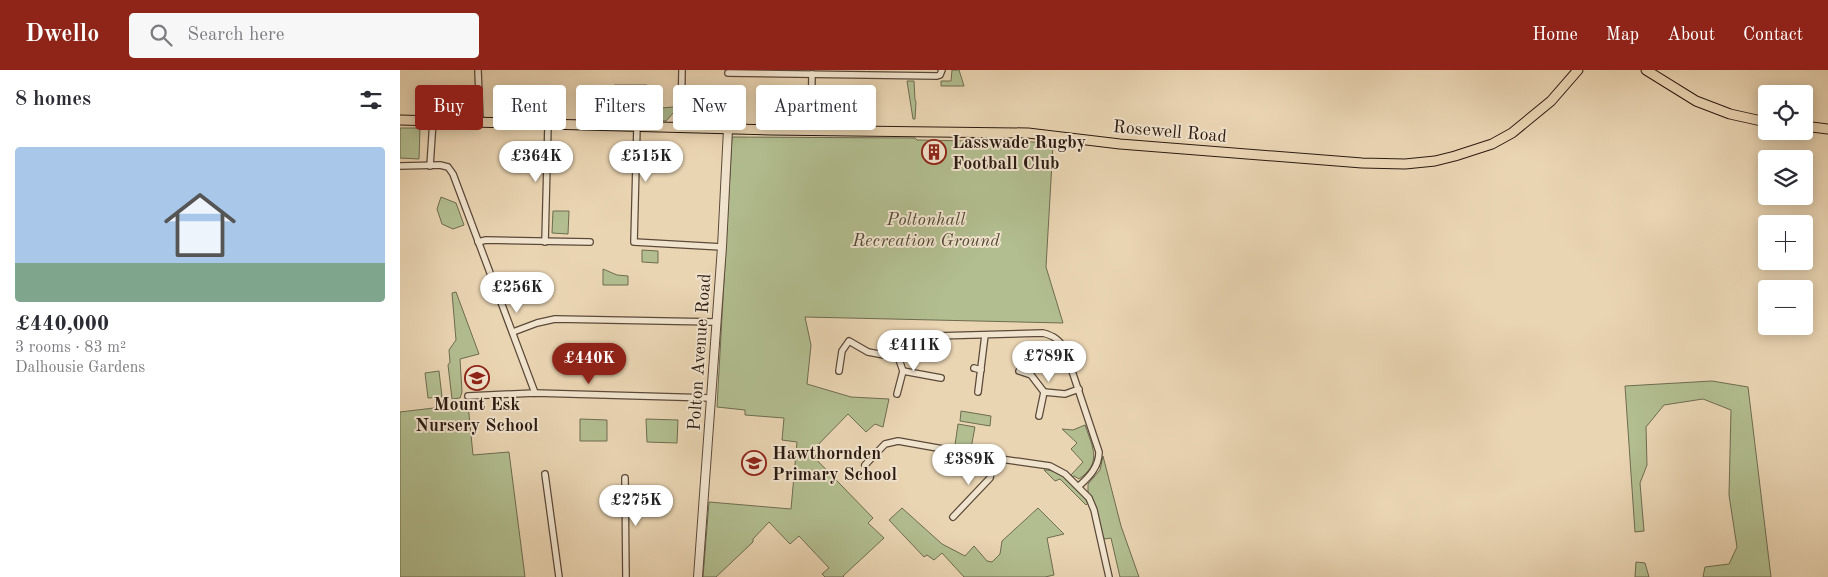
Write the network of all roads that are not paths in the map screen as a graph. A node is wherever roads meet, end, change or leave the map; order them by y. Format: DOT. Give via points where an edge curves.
graph roads {
  1 [pos="478,70"];
  2 [pos="682,70"];
  3 [pos="942,70"];
  4 [pos="1578,70"];
  5 [pos="1646,70"];
  6 [pos="736,71"];
  7 [pos="872,72"];
  8 [pos="728,73"];
  9 [pos="812,74"];
  10 [pos="479,85"];
  11 [pos="682,85"];
  12 [pos="812,85"];
  13 [pos="400,120"];
  14 [pos="415,120"];
  15 [pos="1758,120"];
  16 [pos="1813,127"];
  17 [pos="1828,128"];
  18 [pos="432,130"];
  19 [pos="548,130"];
  20 [pos="637,130"];
  21 [pos="728,130"];
  22 [pos="811,130"];
  23 [pos="400,166"];
  24 [pos="430,166"];
  25 [pos="478,242"];
  26 [pos="545,242"];
  27 [pos="590,242"];
  28 [pos="722,247"];
  29 [pos="716,322"];
  30 [pos="513,332"];
  31 [pos="985,335"];
  32 [pos="896,351"];
  33 [pos="974,368"];
  34 [pos="981,370"];
  35 [pos="839,371"];
  36 [pos="1019,371"];
  37 [pos="903,372"];
  38 [pos="942,378"];
  39 [pos="1079,389"];
  40 [pos="978,392"];
  41 [pos="1044,392"];
  42 [pos="535,393"];
  43 [pos="898,394"];
  44 [pos="468,396"];
  45 [pos="711,398"];
  46 [pos="1039,416"];
  47 [pos="994,458"];
  48 [pos="865,465"];
  49 [pos="545,474"];
  50 [pos="625,478"];
  51 [pos="1079,486"];
  52 [pos="953,517"];
  53 [pos="559,577"];
  54 [pos="626,577"];
  55 [pos="698,577"];
  56 [pos="1109,577"];
  1 -- 10 [label="street"];
  2 -- 11 [label="street"];
  3 -- 7 [label="street" via="937,76"];
  4 -- 22 [label="main road, Rosewell Road" via="1551,101 1512,134 1455,156 1405,164 1120,144 1028,133"];
  5 -- 15 [label="main road" via="1696,101"];
  6 -- 8 [label="street"];
  6 -- 9 [label="street"];
  7 -- 9 [label="street"];
  9 -- 12 [label="street"];
  13 -- 14 [label="main road, Rosewell Road"];
  16 -- 17 [label="main road"];
  18 -- 24 [label="street"];
  19 -- 26 [label="street"];
  20 -- 28 [label="street" via="634,242"];
  21 -- 28 [label="street, Polton Avenue Road"];
  23 -- 24 [label="street"];
  24 -- 25 [label="street" via="445,166 453,174"];
  25 -- 26 [label="street"];
  25 -- 30 [label="street"];
  26 -- 27 [label="street"];
  28 -- 29 [label="street, Polton Avenue Road"];
  29 -- 30 [label="street" via="555,318"];
  29 -- 45 [label="street, Polton Avenue Road"];
  30 -- 42 [label="street"];
  31 -- 32 [label="street" via="935,336"];
  31 -- 34 [label="street"];
  31 -- 39 [label="street" via="1043,333 1054,336 1066,350"];
  32 -- 35 [label="street" via="884,355 868,352 849,342 842,351"];
  32 -- 37 [label="street"];
  33 -- 34 [label="street"];
  34 -- 40 [label="street"];
  36 -- 41 [label="street" via="1031,375"];
  37 -- 38 [label="street"];
  37 -- 43 [label="street"];
  39 -- 41 [label="street" via="1065,394"];
  39 -- 51 [label="street" via="1099,458 1096,468"];
  41 -- 46 [label="street"];
  42 -- 44 [label="street"];
  42 -- 45 [label="street"];
  45 -- 55 [label="street, Polton Avenue Road"];
  47 -- 48 [label="street" via="898,441 885,444"];
  47 -- 51 [label="street" via="1050,466"];
  47 -- 52 [label="street" via="990,478"];
  49 -- 53 [label="street"];
  50 -- 54 [label="street"];
  51 -- 56 [label="street" via="1094,510"];
}
